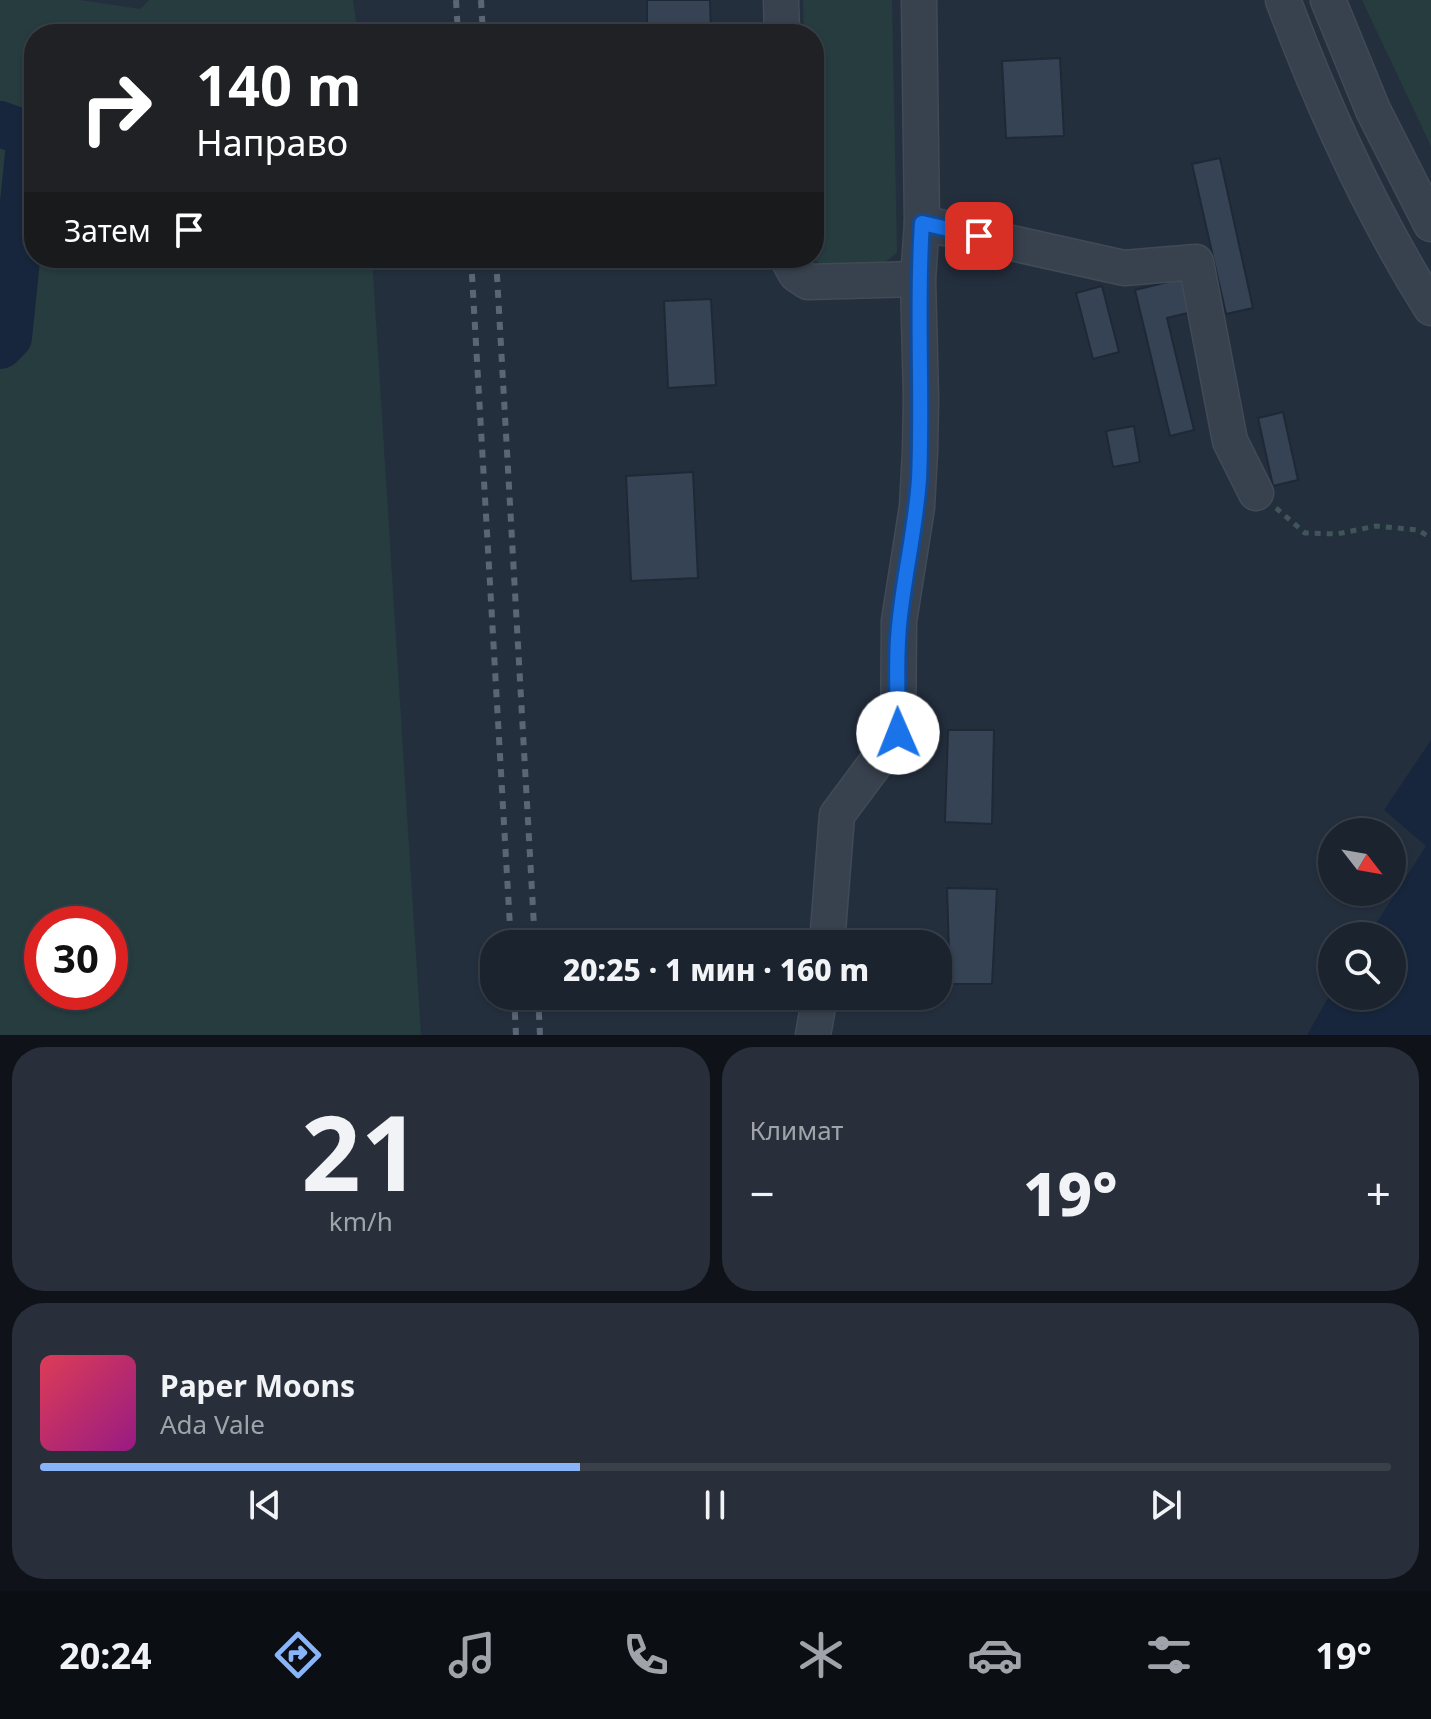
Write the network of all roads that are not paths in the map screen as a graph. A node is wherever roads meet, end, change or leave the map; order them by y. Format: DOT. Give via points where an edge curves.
graph roads {
  1 [pos="781,0"];
  2 [pos="919,0"];
  3 [pos="1283,0"];
  4 [pos="1328,0"];
  5 [pos="782,24"];
  6 [pos="922,223"];
  7 [pos="1431,224"];
  8 [pos="793,268"];
  9 [pos="918,279"];
  10 [pos="1431,308"];
  11 [pos="1256,493"];
  12 [pos="828,930"];
  13 [pos="817,1010"];
  14 [pos="813,1035"];
  1 -- 5 [label="street"];
  2 -- 6 [label="street"];
  3 -- 10 [label="street" via="1337,134"];
  4 -- 7 [label="street" via="1373,110"];
  6 -- 9 [label="street"];
  6 -- 11 [label="street" via="1124,268 1196,262 1230,441"];
  8 -- 9 [label="street" via="808,282"];
  9 -- 12 [label="street" via="920,452 899,621 898,733 837,815"];
  13 -- 14 [label="street"];
}
